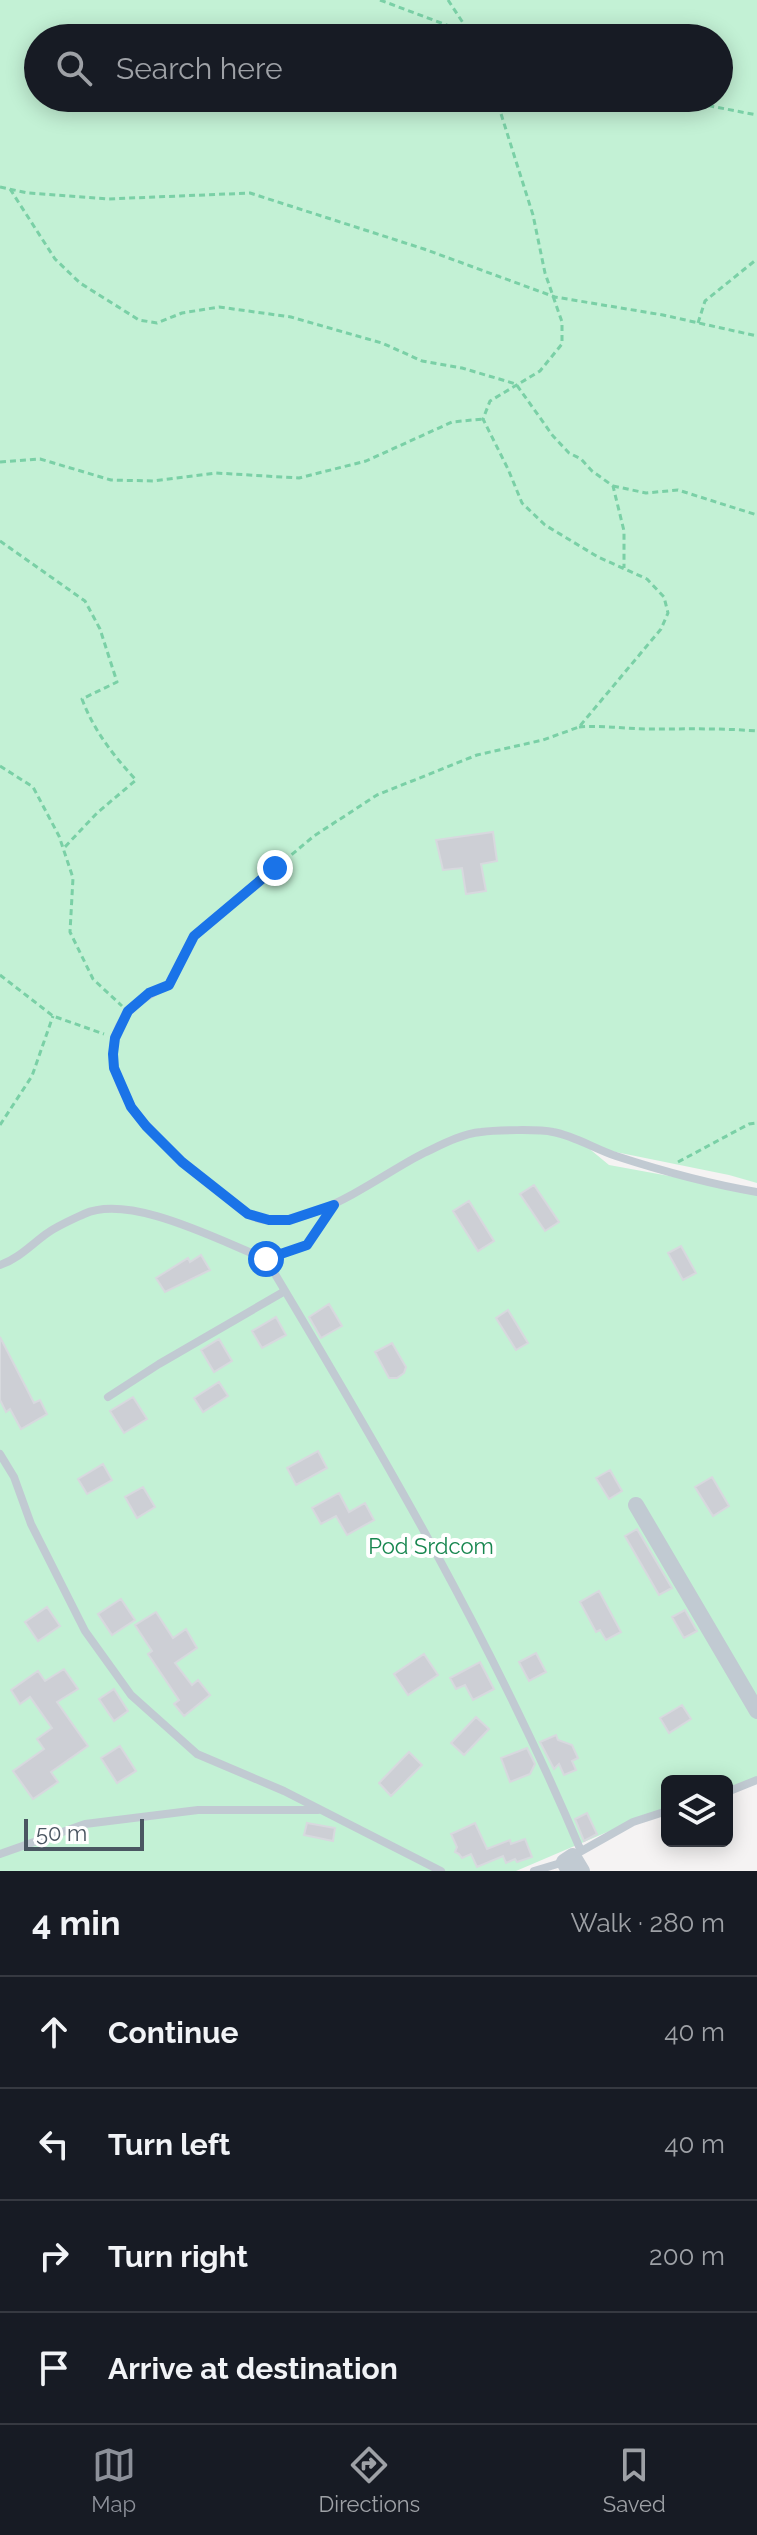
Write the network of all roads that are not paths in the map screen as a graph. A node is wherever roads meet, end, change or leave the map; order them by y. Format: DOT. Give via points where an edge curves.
graph roads {
  1 [pos="169,985"];
  2 [pos="757,1192"];
  3 [pos="334,1205"];
  4 [pos="266,1259"];
  5 [pos="0,1265"];
  6 [pos="285,1291"];
  7 [pos="108,1397"];
  8 [pos="0,1454"];
  9 [pos="636,1505"];
  10 [pos="757,1711"];
  11 [pos="757,1780"];
  12 [pos="733,1790"];
  13 [pos="319,1811"];
  14 [pos="661,1813"];
  15 [pos="0,1854"];
  16 [pos="574,1862"];
  17 [pos="441,1871"];
  18 [pos="534,1871"];
  1 -- 3 [label="lane" via="128,1011 115,1038 114,1068 131,1107 182,1162 248,1214 289,1220"];
  2 -- 3 [label="lane" via="616,1156 553,1132 479,1132 400,1165"];
  3 -- 4 [label="lane" via="307,1245"];
  4 -- 5 [label="lane" via="157,1216 110,1207 87,1212 49,1232"];
  4 -- 6 [label="lane"];
  6 -- 7 [label="lane"];
  6 -- 16 [label="lane" via="379,1447 462,1600 555,1788"];
  8 -- 13 [label="lane" via="85,1631 131,1695 197,1754"];
  9 -- 10 [label="street"];
  11 -- 12 [label="lane"];
  13 -- 15 [label="lane" via="198,1810 85,1824"];
  13 -- 17 [label="lane"];
  14 -- 16 [label="lane" via="633,1822"];
  16 -- 18 [label="lane"];
}
